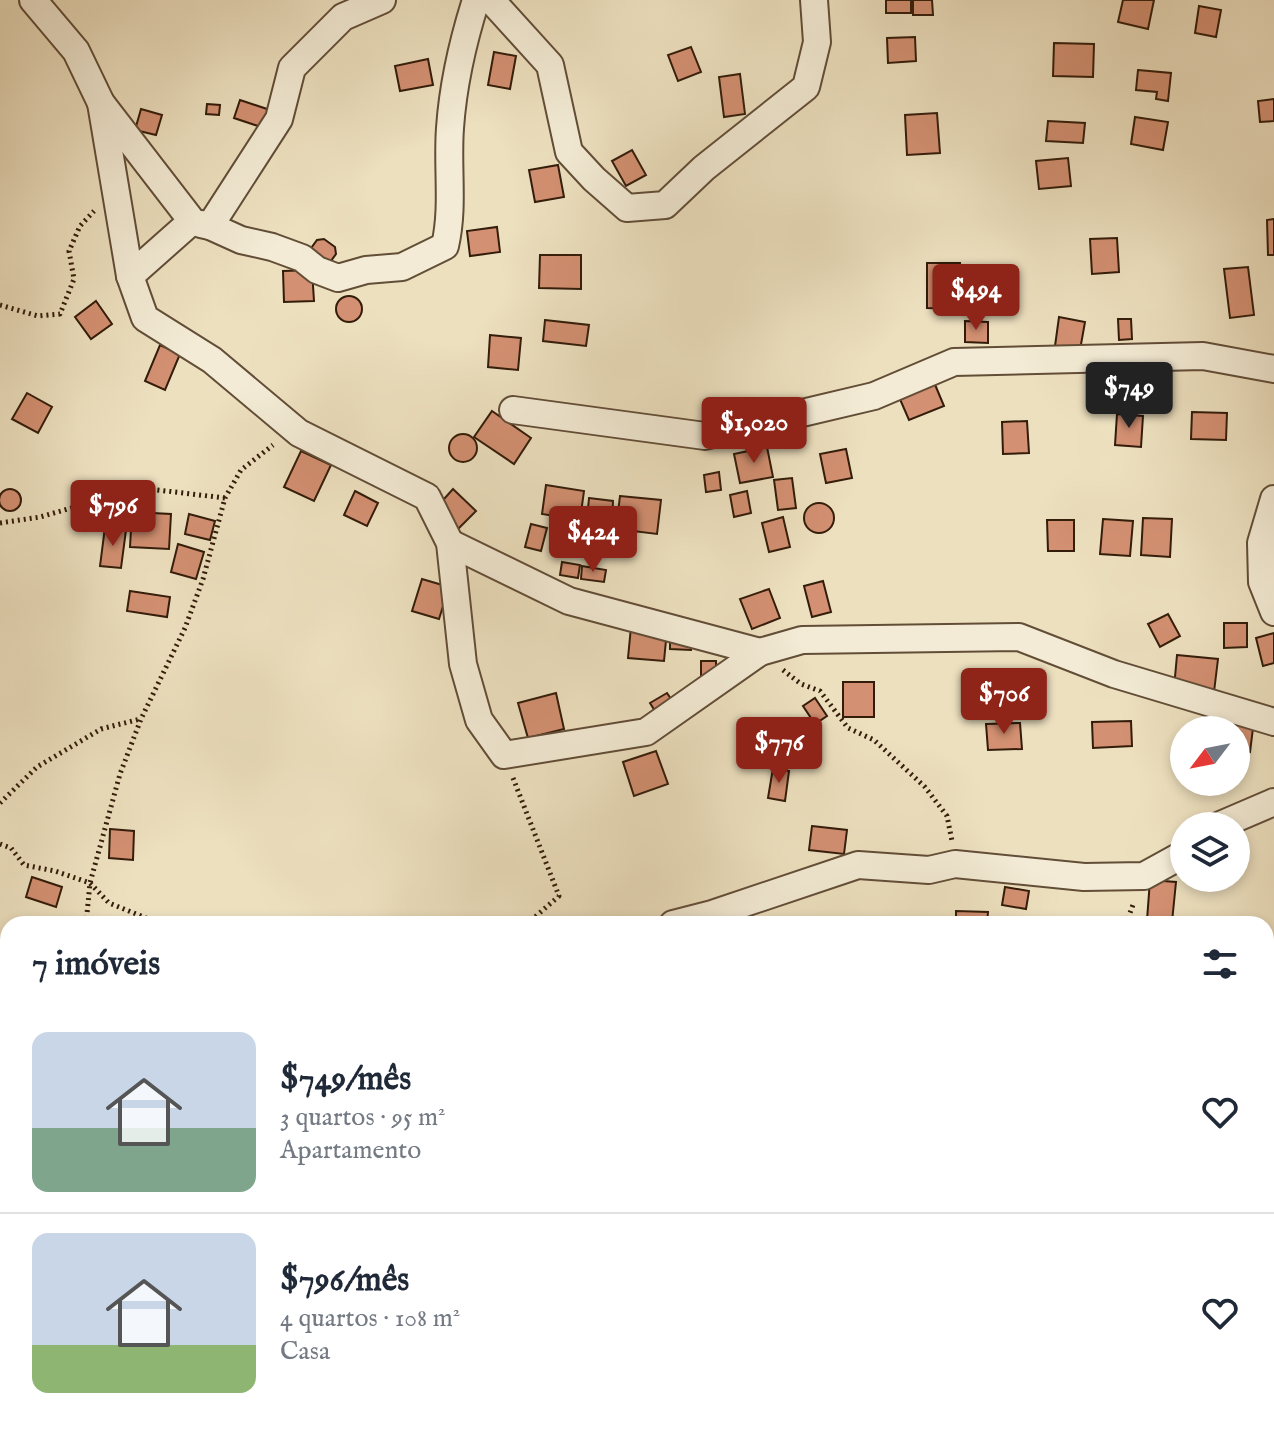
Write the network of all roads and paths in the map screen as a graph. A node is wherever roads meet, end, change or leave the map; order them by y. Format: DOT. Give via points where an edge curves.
graph roads {
  1 [pos="33,0"];
  2 [pos="476,0"];
  3 [pos="491,0"];
  4 [pos="814,0"];
  5 [pos="366,2"];
  6 [pos="101,103"];
  7 [pos="115,185"];
  8 [pos="130,276"];
  9 [pos="0,305"];
  10 [pos="1274,369"];
  11 [pos="513,410"];
  12 [pos="299,433"];
  13 [pos="225,498"];
  14 [pos="1274,499"];
  15 [pos="0,523"];
  16 [pos="450,543"];
  17 [pos="1274,612"];
  18 [pos="760,652"];
  19 [pos="141,719"];
  20 [pos="1274,722"];
  21 [pos="504,755"];
  22 [pos="1274,802"];
  23 [pos="0,803"];
  24 [pos="1248,812"];
  25 [pos="0,844"];
  26 [pos="1170,862"];
  27 [pos="955,864"];
  28 [pos="90,883"];
  29 [pos="87,916"];
  30 [pos="140,916"];
  31 [pos="536,916"];
  32 [pos="704,916"];
  1 -- 6 [label="street" via="76,51"];
  2 -- 5 [label="street" via="463,41 450,129 451,219 445,246 402,267 338,278 302,258 206,225 279,119 292,68 343,17"];
  3 -- 4 [label="street" via="550,65 569,152 627,208 665,205 806,87 817,42"];
  6 -- 7 [label="street"];
  6 -- 8 [label="street" via="192,221"];
  7 -- 8 [label="street"];
  7 -- 9 [label="path" via="80,226 69,251 74,279 60,314 38,316"];
  8 -- 12 [label="street" via="145,318 212,360"];
  10 -- 11 [label="street" via="1203,356 954,362 874,396 705,436"];
  12 -- 13 [label="path" via="271,445 241,470"];
  12 -- 16 [label="street" via="427,497"];
  13 -- 15 [label="path" via="141,488"];
  13 -- 19 [label="path" via="185,628"];
  14 -- 17 [label="street" via="1261,556 1262,582"];
  16 -- 18 [label="street" via="569,601"];
  16 -- 21 [label="street" via="463,664 479,720"];
  18 -- 20 [label="street" via="802,640 1019,637 1114,674"];
  18 -- 21 [label="street" via="646,732"];
  18 -- 27 [label="path" via="801,684 820,691 848,728 874,740 925,787 947,816"];
  19 -- 23 [label="path" via="101,729 37,767"];
  19 -- 28 [label="path"];
  21 -- 31 [label="path" via="559,896"];
  22 -- 24 [label="street"];
  25 -- 28 [label="path" via="11,848 24,865"];
  26 -- 27 [label="street" via="1144,876 1084,877"];
  27 -- 32 [label="street" via="929,870 858,865"];
  28 -- 29 [label="path"];
  28 -- 30 [label="path" via="109,903"];
}
